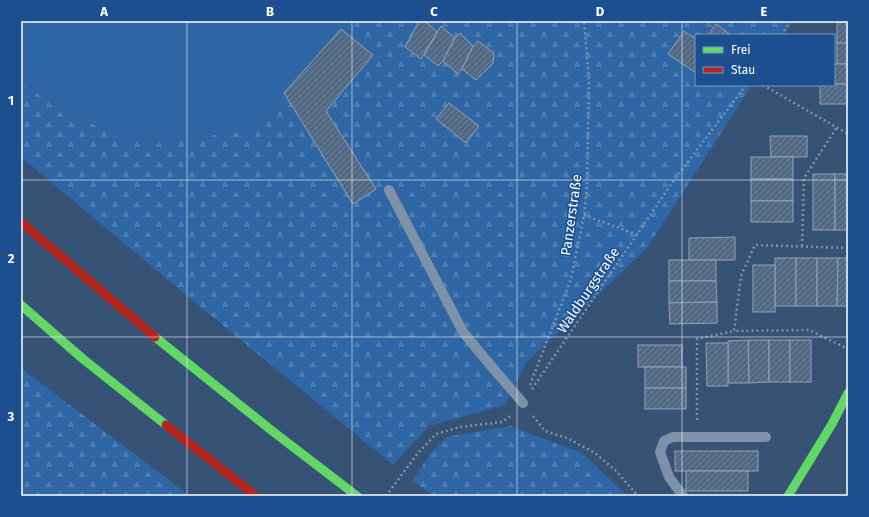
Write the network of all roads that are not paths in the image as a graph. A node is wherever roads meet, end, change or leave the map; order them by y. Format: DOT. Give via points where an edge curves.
graph roads {
  1 [pos="389,190"];
  2 [pos="21,222"];
  3 [pos="21,305"];
  4 [pos="848,393"];
  5 [pos="523,403"];
  6 [pos="766,437"];
  7 [pos="256,496"];
  8 [pos="357,496"];
  9 [pos="683,496"];
  10 [pos="788,496"];
  1 -- 5 [label="lane" via="463,332"];
  2 -- 8 [label="main road" via="188,364"];
  3 -- 7 [label="main road" via="83,359"];
  4 -- 10 [label="main road"];
  6 -- 9 [label="lane" via="673,437 664,441 660,452 668,477"];
}
